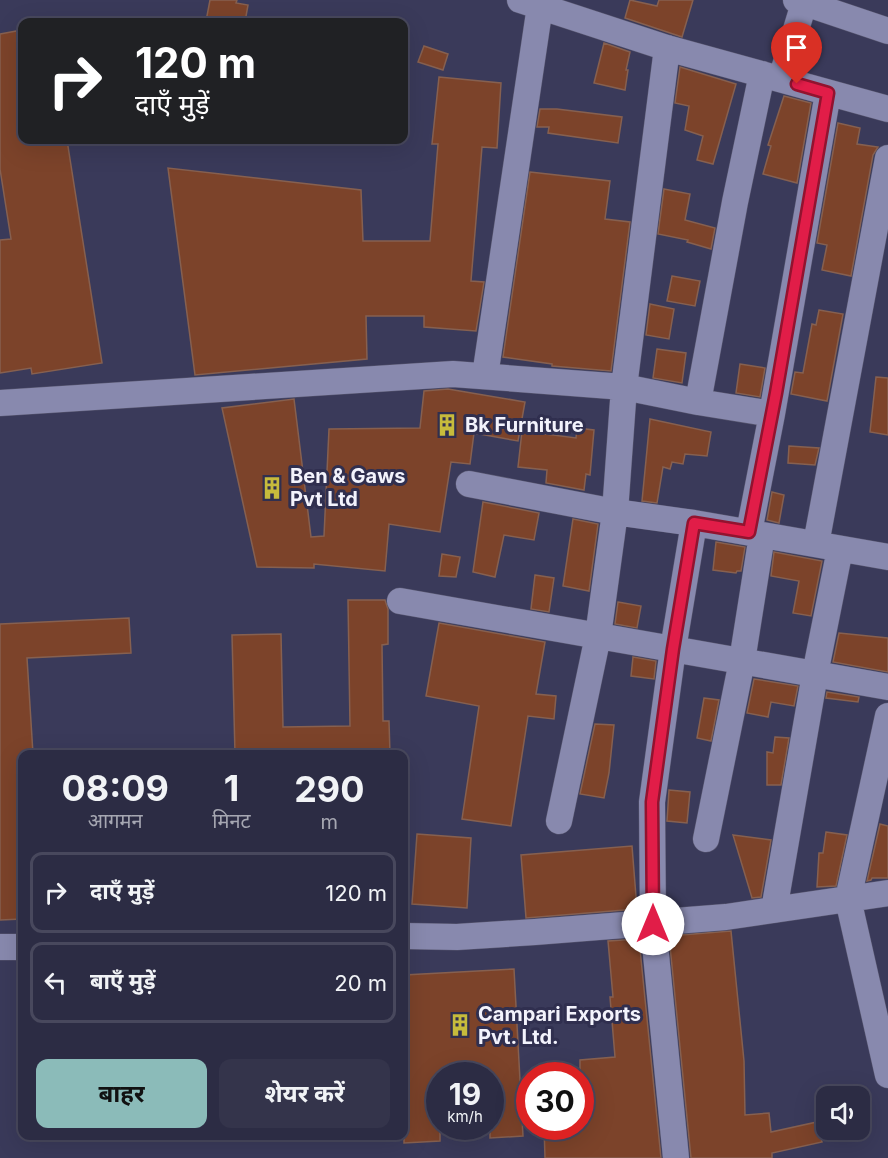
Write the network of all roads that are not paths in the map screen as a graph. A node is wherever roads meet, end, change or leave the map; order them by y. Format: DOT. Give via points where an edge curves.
graph roads {
  1 [pos="802,1"];
  2 [pos="530,3"];
  3 [pos="888,31"];
  4 [pos="668,48"];
  5 [pos="771,76"];
  6 [pos="828,93"];
  7 [pos="888,109"];
  8 [pos="888,158"];
  9 [pos="485,376"];
  10 [pos="624,387"];
  11 [pos="698,402"];
  12 [pos="0,403"];
  13 [pos="772,414"];
  14 [pos="469,483"];
  15 [pos="615,513"];
  16 [pos="694,523"];
  17 [pos="755,533"];
  18 [pos="828,546"];
  19 [pos="888,557"];
  20 [pos="400,601"];
  21 [pos="598,636"];
  22 [pos="673,649"];
  23 [pos="742,661"];
  24 [pos="815,674"];
  25 [pos="888,687"];
  26 [pos="888,716"];
  27 [pos="559,822"];
  28 [pos="706,840"];
  29 [pos="888,893"];
  30 [pos="848,899"];
  31 [pos="774,910"];
  32 [pos="653,924"];
  33 [pos="408,936"];
  34 [pos="0,947"];
  35 [pos="18,947"];
  36 [pos="888,1075"];
  37 [pos="676,1158"];
  1 -- 3 [label="street"];
  1 -- 5 [label="street"];
  2 -- 4 [label="street"];
  2 -- 9 [label="street"];
  4 -- 5 [label="street"];
  4 -- 10 [label="street"];
  5 -- 6 [label="street"];
  5 -- 11 [label="street" via="735,202"];
  6 -- 7 [label="street"];
  6 -- 13 [label="street"];
  8 -- 18 [label="street"];
  9 -- 10 [label="street"];
  9 -- 12 [label="street" via="453,374"];
  10 -- 11 [label="street"];
  10 -- 15 [label="street"];
  11 -- 13 [label="street"];
  13 -- 17 [label="street"];
  14 -- 15 [label="street"];
  15 -- 16 [label="street"];
  15 -- 21 [label="street"];
  16 -- 17 [label="street"];
  16 -- 22 [label="street"];
  17 -- 18 [label="street"];
  17 -- 23 [label="street"];
  18 -- 19 [label="street"];
  18 -- 24 [label="street"];
  20 -- 21 [label="street"];
  21 -- 22 [label="street"];
  21 -- 27 [label="street"];
  22 -- 23 [label="street"];
  22 -- 32 [label="street" via="652,802"];
  23 -- 24 [label="street"];
  23 -- 28 [label="street"];
  24 -- 25 [label="street"];
  24 -- 31 [label="street"];
  26 -- 30 [label="street"];
  29 -- 30 [label="street"];
  30 -- 31 [label="street"];
  30 -- 36 [label="street"];
  31 -- 32 [label="street"];
  32 -- 33 [label="street" via="457,937"];
  32 -- 37 [label="street"];
  34 -- 35 [label="street"];
}
